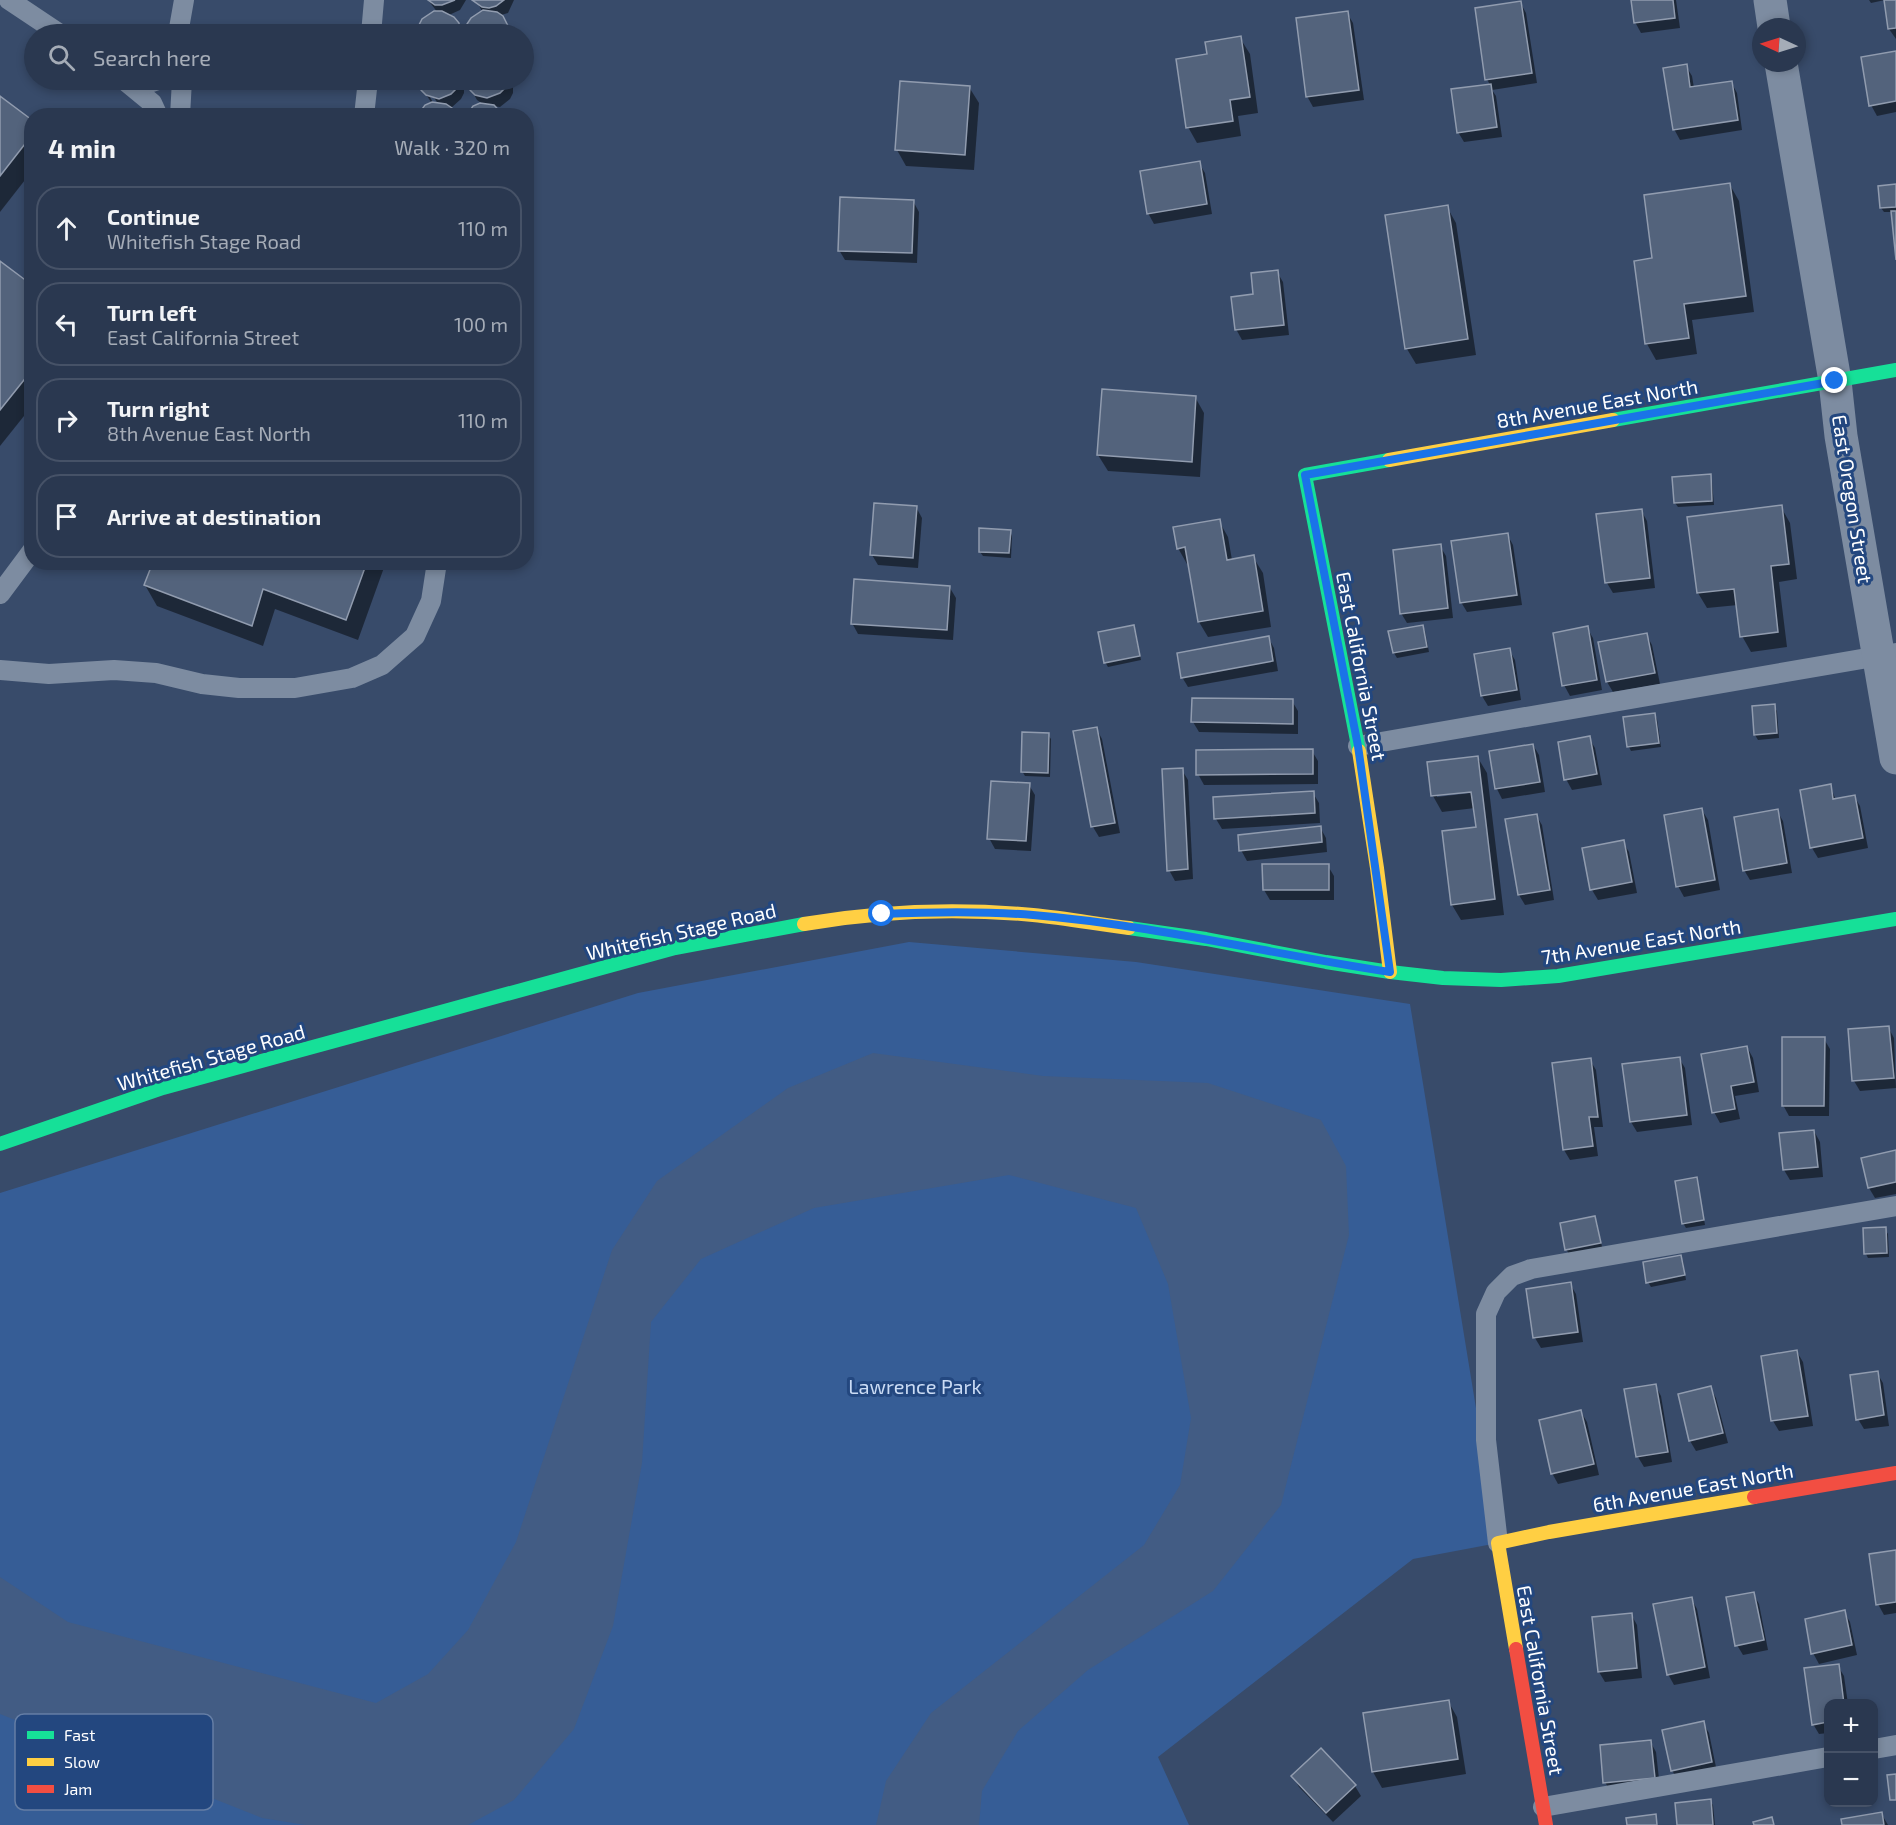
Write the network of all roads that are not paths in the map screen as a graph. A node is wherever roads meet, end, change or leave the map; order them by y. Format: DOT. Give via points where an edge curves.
graph roads {
  1 [pos="9,0"];
  2 [pos="185,0"];
  3 [pos="374,0"];
  4 [pos="1770,0"];
  5 [pos="1773,18"];
  6 [pos="45,24"];
  7 [pos="180,24"];
  8 [pos="184,24"];
  9 [pos="372,24"];
  10 [pos="1783,72"];
  11 [pos="136,90"];
  12 [pos="181,90"];
  13 [pos="367,90"];
  14 [pos="154,108"];
  15 [pos="180,108"];
  16 [pos="365,108"];
  17 [pos="1896,370"];
  18 [pos="1835,381"];
  19 [pos="1305,475"];
  20 [pos="24,562"];
  21 [pos="436,570"];
  22 [pos="0,594"];
  23 [pos="1887,655"];
  24 [pos="0,670"];
  25 [pos="1358,746"];
  26 [pos="1896,758"];
  27 [pos="1896,919"];
  28 [pos="1390,972"];
  29 [pos="0,1144"];
  30 [pos="1896,1206"];
  31 [pos="1896,1473"];
  32 [pos="1497,1543"];
  33 [pos="1896,1745"];
  34 [pos="1878,1748"];
  35 [pos="1824,1758"];
  36 [pos="1545,1816"];
  1 -- 6 [label="lane"];
  2 -- 7 [label="lane"];
  2 -- 8 [label="lane"];
  3 -- 9 [label="lane"];
  4 -- 5 [label="street"];
  10 -- 18 [label="street, East Oregon Street"];
  11 -- 14 [label="lane"];
  12 -- 15 [label="lane"];
  13 -- 16 [label="lane"];
  17 -- 18 [label="main road, 8th Avenue East North"];
  18 -- 19 [label="main road, 8th Avenue East North"];
  18 -- 23 [label="street, East Oregon Street" via="1841,436"];
  19 -- 25 [label="main road, East California Street"];
  20 -- 22 [label="lane"];
  21 -- 24 [label="lane" via="431,601 415,636 382,665 352,678 295,688 238,688 156,672 49,674"];
  23 -- 25 [label="lane"];
  23 -- 26 [label="street, East Oregon Street"];
  25 -- 28 [label="main road, East California Street"];
  27 -- 28 [label="main road, 7th Avenue East North" via="1558,976 1501,980"];
  28 -- 29 [label="main road, Whitefish Stage Road" via="1206,939 1033,915 948,911 813,922 675,948 163,1088"];
  30 -- 32 [label="lane" via="1531,1269 1512,1276 1496,1292 1486,1314 1486,1440"];
  31 -- 32 [label="main road, 6th Avenue East North"];
  32 -- 36 [label="main road, East California Street"];
  33 -- 34 [label="lane"];
  35 -- 36 [label="lane"];
}
